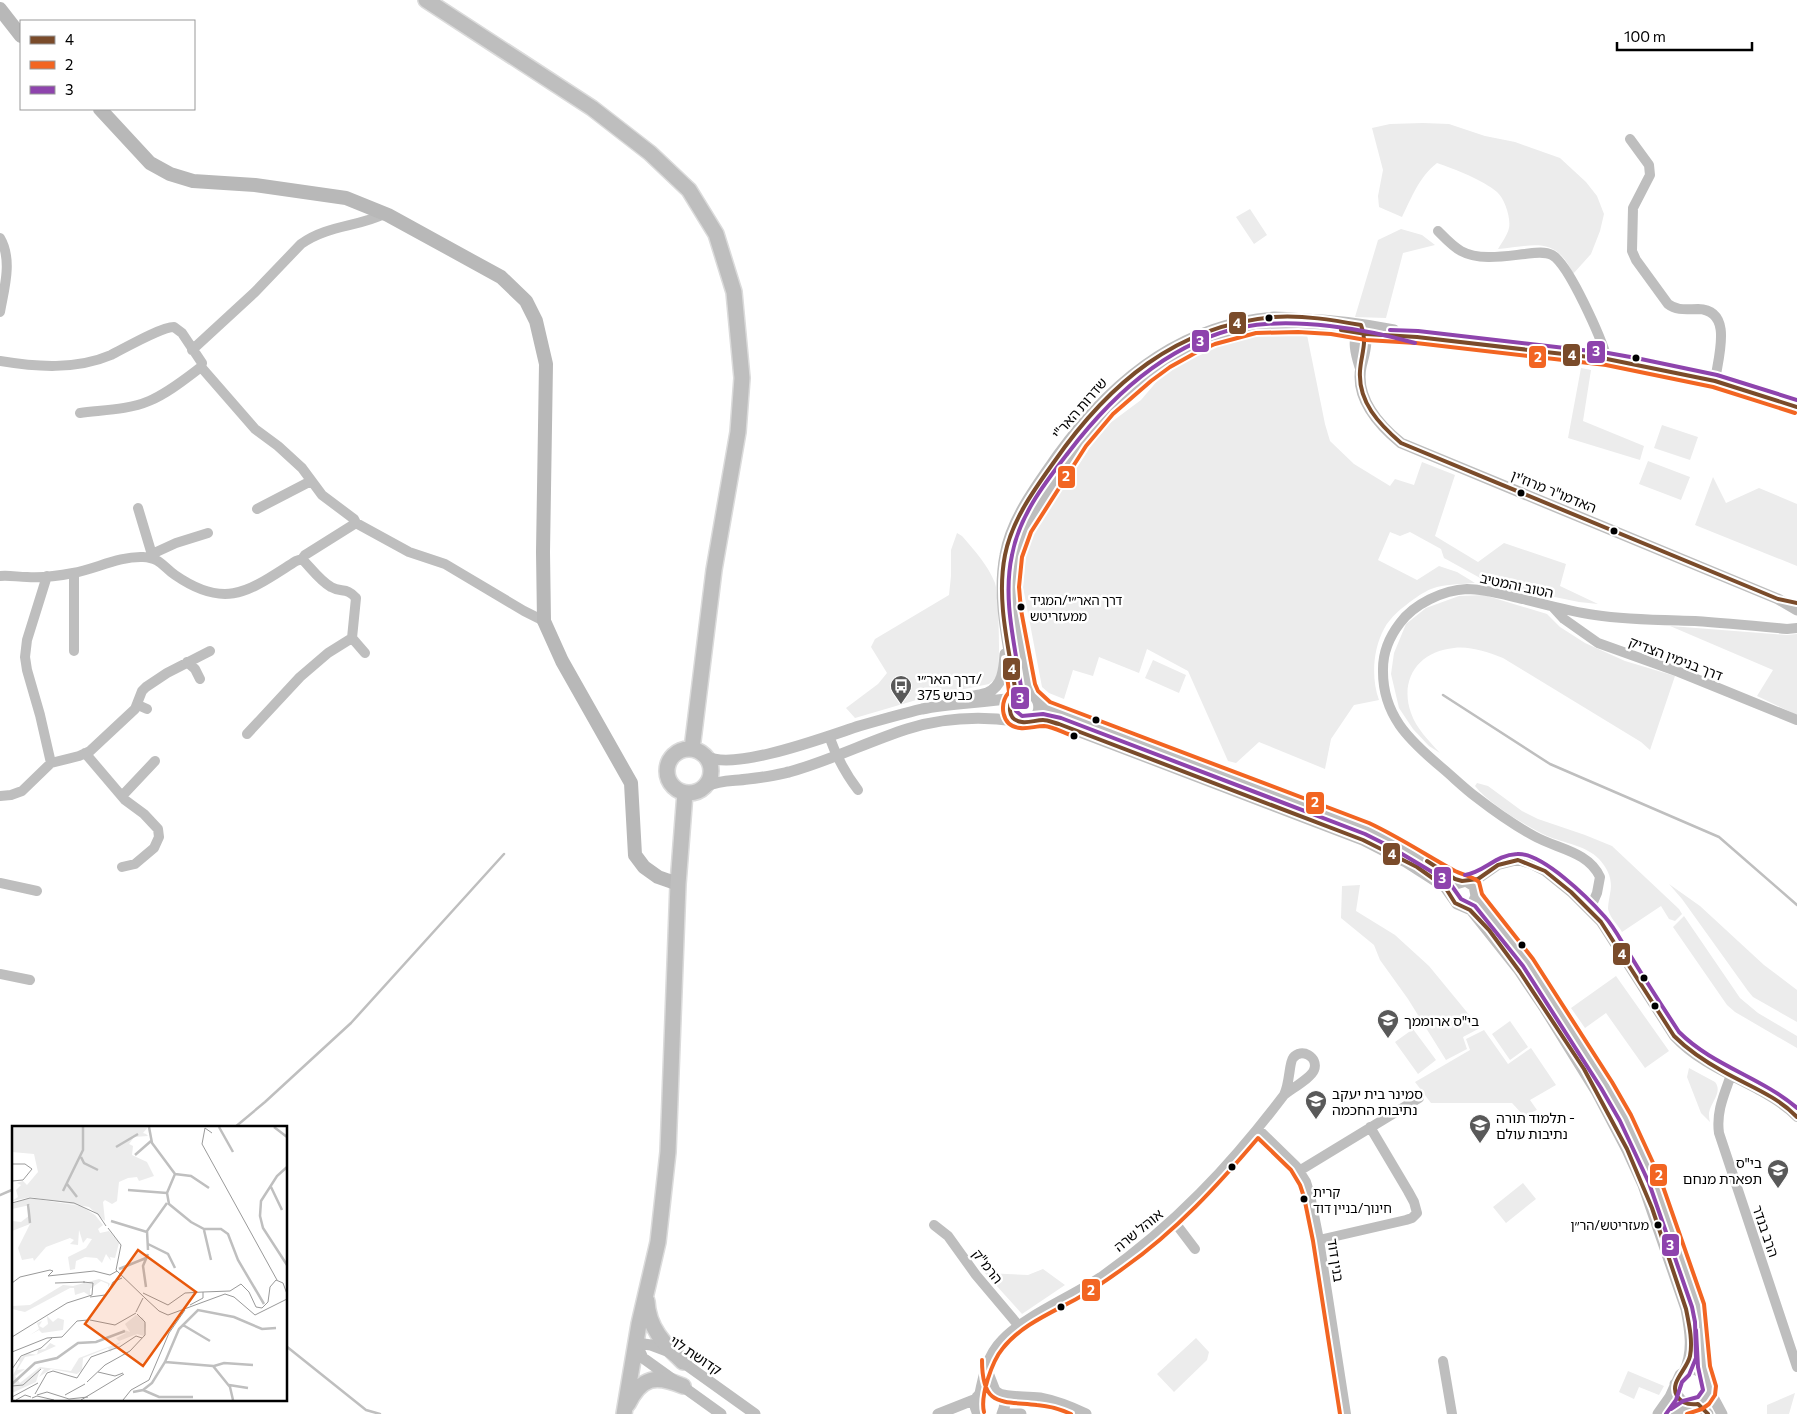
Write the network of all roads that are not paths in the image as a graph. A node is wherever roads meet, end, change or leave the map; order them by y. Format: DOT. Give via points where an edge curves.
graph roads {
  1 [pos="426,0"];
  2 [pos="0,9"];
  3 [pos="20,35"];
  4 [pos="101,110"];
  5 [pos="1630,139"];
  6 [pos="384,214"];
  7 [pos="1438,231"];
  8 [pos="0,238"];
  9 [pos="0,312"];
  10 [pos="1361,330"];
  11 [pos="192,350"];
  12 [pos="1607,360"];
  13 [pos="0,361"];
  14 [pos="201,367"];
  15 [pos="1715,381"];
  16 [pos="1797,407"];
  17 [pos="80,413"];
  18 [pos="311,482"];
  19 [pos="138,508"];
  20 [pos="257,509"];
  21 [pos="356,523"];
  22 [pos="208,533"];
  23 [pos="152,556"];
  24 [pos="302,559"];
  25 [pos="74,573"];
  26 [pos="0,576"];
  27 [pos="47,576"];
  28 [pos="1778,599"];
  29 [pos="1797,603"];
  30 [pos="1553,607"];
  31 [pos="1797,610"];
  32 [pos="1797,620"];
  33 [pos="544,621"];
  34 [pos="1006,622"];
  35 [pos="1767,626"];
  36 [pos="1797,628"];
  37 [pos="352,638"];
  38 [pos="74,651"];
  39 [pos="210,651"];
  40 [pos="365,653"];
  41 [pos="187,662"];
  42 [pos="200,680"];
  43 [pos="1014,696"];
  44 [pos="1034,696"];
  45 [pos="944,705"];
  46 [pos="1016,720"];
  47 [pos="1797,720"];
  48 [pos="1030,722"];
  49 [pos="247,734"];
  50 [pos="829,736"];
  51 [pos="699,752"];
  52 [pos="85,753"];
  53 [pos="836,756"];
  54 [pos="155,761"];
  55 [pos="50,764"];
  56 [pos="707,786"];
  57 [pos="858,790"];
  58 [pos="685,793"];
  59 [pos="0,796"];
  60 [pos="122,796"];
  61 [pos="122,867"];
  62 [pos="1485,874"];
  63 [pos="1464,881"];
  64 [pos="0,882"];
  65 [pos="678,884"];
  66 [pos="37,891"];
  67 [pos="1476,894"];
  68 [pos="1452,897"];
  69 [pos="1460,906"];
  70 [pos="1590,909"];
  71 [pos="0,974"];
  72 [pos="30,980"];
  73 [pos="1731,1075"];
  74 [pos="1284,1095"];
  75 [pos="1419,1098"];
  76 [pos="1797,1117"];
  77 [pos="1370,1128"];
  78 [pos="1258,1129"];
  79 [pos="1299,1171"];
  80 [pos="1173,1220"];
  81 [pos="934,1226"];
  82 [pos="1319,1240"];
  83 [pos="1195,1249"];
  84 [pos="647,1290"];
  85 [pos="1018,1326"];
  86 [pos="636,1343"];
  87 [pos="988,1360"];
  88 [pos="1443,1361"];
  89 [pos="683,1362"];
  90 [pos="1797,1367"];
  91 [pos="1684,1372"];
  92 [pos="1708,1380"];
  93 [pos="1675,1384"];
  94 [pos="684,1386"];
  95 [pos="998,1393"];
  96 [pos="978,1397"];
  97 [pos="1695,1404"];
  98 [pos="624,1413"];
  99 [pos="721,1414"];
  100 [pos="755,1414"];
  101 [pos="938,1414"];
  102 [pos="978,1414"];
  103 [pos="1002,1414"];
  104 [pos="1006,1414"];
  105 [pos="1021,1414"];
  106 [pos="1086,1414"];
  107 [pos="1346,1414"];
  108 [pos="1452,1414"];
  109 [pos="1658,1414"];
  110 [pos="1675,1414"];
  111 [pos="1708,1414"];
  112 [pos="1722,1414"];
  1 -- 51 [label="main road" via="592,108 650,153 688,190 716,234 734,292 742,378 738,432 714,570"];
  2 -- 3 [label="main road"];
  4 -- 6 [label="main road" via="150,163 170,174 193,181 255,185 346,198"];
  5 -- 15 [label="street" via="1649,165 1650,174 1633,208 1632,251 1673,308 1706,310 1717,316 1721,337"];
  6 -- 11 [label="street" via="309,238"];
  6 -- 33 [label="main road" via="501,277 526,301 536,321 546,364"];
  7 -- 12 [label="street" via="1462,252 1488,258 1541,252 1552,255 1575,286"];
  8 -- 9 [label="street" via="6,253 6,270"];
  10 -- 12 [label="street" via="1395,330 1417,337"];
  10 -- 28 [label="street, האדמו\"ר מרוז'ין" via="1364,353 1360,369 1364,396 1378,422 1401,443"];
  10 -- 34 [label="street, שדרות האר\"י" via="1334,320 1276,317 1232,324 1185,340 1152,359 1118,386 1072,436 1015,524 1002,569"];
  10 -- 44 [label="street, שדרות האר\"י" via="1275,325 1213,338 1180,354 1147,376 1094,426 1035,511 1016,556 1015,610 1028,686"];
  11 -- 13 [label="street" via="178,330 169,327 109,356 82,363 43,366"];
  11 -- 14 [label="street" via="202,363"];
  12 -- 15 [label="street"];
  14 -- 17 [label="street" via="150,401"];
  14 -- 18 [label="street" via="256,429 302,468"];
  15 -- 16 [label="street"];
  18 -- 20 [label="street"];
  18 -- 21 [label="street"];
  19 -- 23 [label="street"];
  21 -- 24 [label="street"];
  21 -- 33 [label="street" via="408,552 446,564"];
  22 -- 23 [label="street" via="176,542"];
  23 -- 24 [label="street" via="189,584 229,595 259,585"];
  23 -- 25 [label="street" via="128,558"];
  24 -- 37 [label="street" via="328,585 346,590 356,598"];
  25 -- 27 [label="street"];
  25 -- 38 [label="street"];
  26 -- 27 [label="street"];
  27 -- 55 [label="street" via="27,640 25,657"];
  28 -- 29 [label="street, האדמו\"ר מרוז'ין"];
  28 -- 31 [label="street, האדמו\"ר מרוז'ין"];
  30 -- 35 [label="street, הטוב והמטיב" via="1612,617"];
  30 -- 47 [label="street, דרך בנימין הצדיק" via="1598,643"];
  30 -- 70 [label="street, הטוב והמטיב" via="1497,593 1465,589 1446,593 1416,608 1394,630 1383,661 1383,681 1390,710 1417,746 1476,797 1517,826 1583,857 1596,868 1600,878"];
  32 -- 35 [label="street, הטוב והמטיב"];
  33 -- 65 [label="main road" via="562,660 631,783 635,855 658,877"];
  34 -- 43 [label="street, שדרות האר\"י"];
  34 -- 45 [label="street" via="1002,679 987,693"];
  35 -- 36 [label="street, הטוב והמטיב"];
  37 -- 40 [label="street"];
  37 -- 49 [label="street" via="300,676"];
  39 -- 41 [label="street"];
  41 -- 42 [label="street" via="195,668"];
  41 -- 52 [label="street" via="142,691 142,707 135,709"];
  43 -- 44 [label="street" via="1025,692"];
  43 -- 45 [label="street"];
  43 -- 46 [label="street" via="1009,702 1009,712"];
  44 -- 48 [label="street" via="1039,711"];
  44 -- 63 [label="street" via="1047,707 1367,829"];
  45 -- 50 [label="street"];
  46 -- 48 [label="street"];
  46 -- 53 [label="street" via="979,718 925,724"];
  48 -- 68 [label="street" via="1044,720 1059,724 1363,840 1434,879"];
  50 -- 51 [label="street" via="766,755 712,760"];
  50 -- 53 [label="street"];
  51 -- 56 [label="main road" via="712,771"];
  51 -- 58 [label="main road" via="678,752 668,764 669,780"];
  52 -- 55 [label="street"];
  52 -- 60 [label="street"];
  53 -- 56 [label="street" via="771,776"];
  53 -- 57 [label="street"];
  54 -- 60 [label="street"];
  55 -- 59 [label="street" via="22,791"];
  56 -- 58 [label="main road" via="693,794"];
  58 -- 65 [label="main road"];
  60 -- 61 [label="street" via="158,829 159,837 154,848 142,859"];
  62 -- 63 [label="street" via="1478,879"];
  62 -- 67 [label="street"];
  62 -- 70 [label="street" via="1504,862 1524,861 1546,871"];
  63 -- 67 [label="street" via="1474,886"];
  63 -- 68 [label="street" via="1455,885"];
  64 -- 66 [label="street"];
  65 -- 84 [label="main road" via="668,1152 658,1242"];
  67 -- 69 [label="street" via="1469,905"];
  67 -- 92 [label="street" via="1555,1002 1606,1084 1638,1145 1654,1180 1698,1306"];
  68 -- 69 [label="street"];
  69 -- 91 [label="street" via="1471,910 1540,1001 1628,1150 1686,1309 1690,1356"];
  70 -- 73 [label="street" via="1602,922 1674,1036 1692,1054"];
  71 -- 72 [label="street"];
  73 -- 76 [label="street" via="1772,1098"];
  73 -- 90 [label="street, הרב בנדר" via="1720,1106 1719,1133"];
  74 -- 78 [label="street, אוהל שרה"];
  75 -- 77 [label="street"];
  77 -- 79 [label="street"];
  77 -- 82 [label="street" via="1408,1191 1417,1213 1406,1220"];
  78 -- 79 [label="street, בנין דוד"];
  78 -- 80 [label="street, אוהל שרה" via="1224,1170"];
  79 -- 82 [label="street, בנין דוד" via="1310,1195"];
  80 -- 83 [label="street"];
  80 -- 85 [label="street, אוהל שרה" via="1100,1278"];
  81 -- 85 [label="street, הרמ\"ק" via="948,1236"];
  82 -- 107 [label="street, בנין דוד"];
  84 -- 86 [label="main road"];
  84 -- 89 [label="main road" via="652,1327"];
  85 -- 87 [label="street, אוהל שרה" via="997,1346"];
  86 -- 89 [label="street, קדושת לוי" via="667,1351"];
  86 -- 94 [label="street" via="643,1358"];
  86 -- 98 [label="main road"];
  87 -- 95 [label="street" via="989,1374"];
  87 -- 96 [label="street, אוהל שרה"];
  88 -- 108 [label="street"];
  89 -- 100 [label="street, קדושת לוי"];
  91 -- 92 [label="street" via="1695,1369"];
  91 -- 93 [label="street"];
  92 -- 97 [label="street" via="1708,1394 1702,1402"];
  92 -- 112 [label="street"];
  93 -- 97 [label="street" via="1679,1398"];
  93 -- 109 [label="street"];
  94 -- 98 [label="main road" via="656,1378 651,1380 638,1388"];
  94 -- 99 [label="street"];
  95 -- 96 [label="street" via="985,1391"];
  95 -- 103 [label="street" via="1005,1404"];
  95 -- 106 [label="street" via="1042,1399"];
  96 -- 101 [label="street"];
  96 -- 102 [label="street" via="975,1406"];
  97 -- 110 [label="street"];
  97 -- 111 [label="street"];
  104 -- 105 [label="street"];
}
